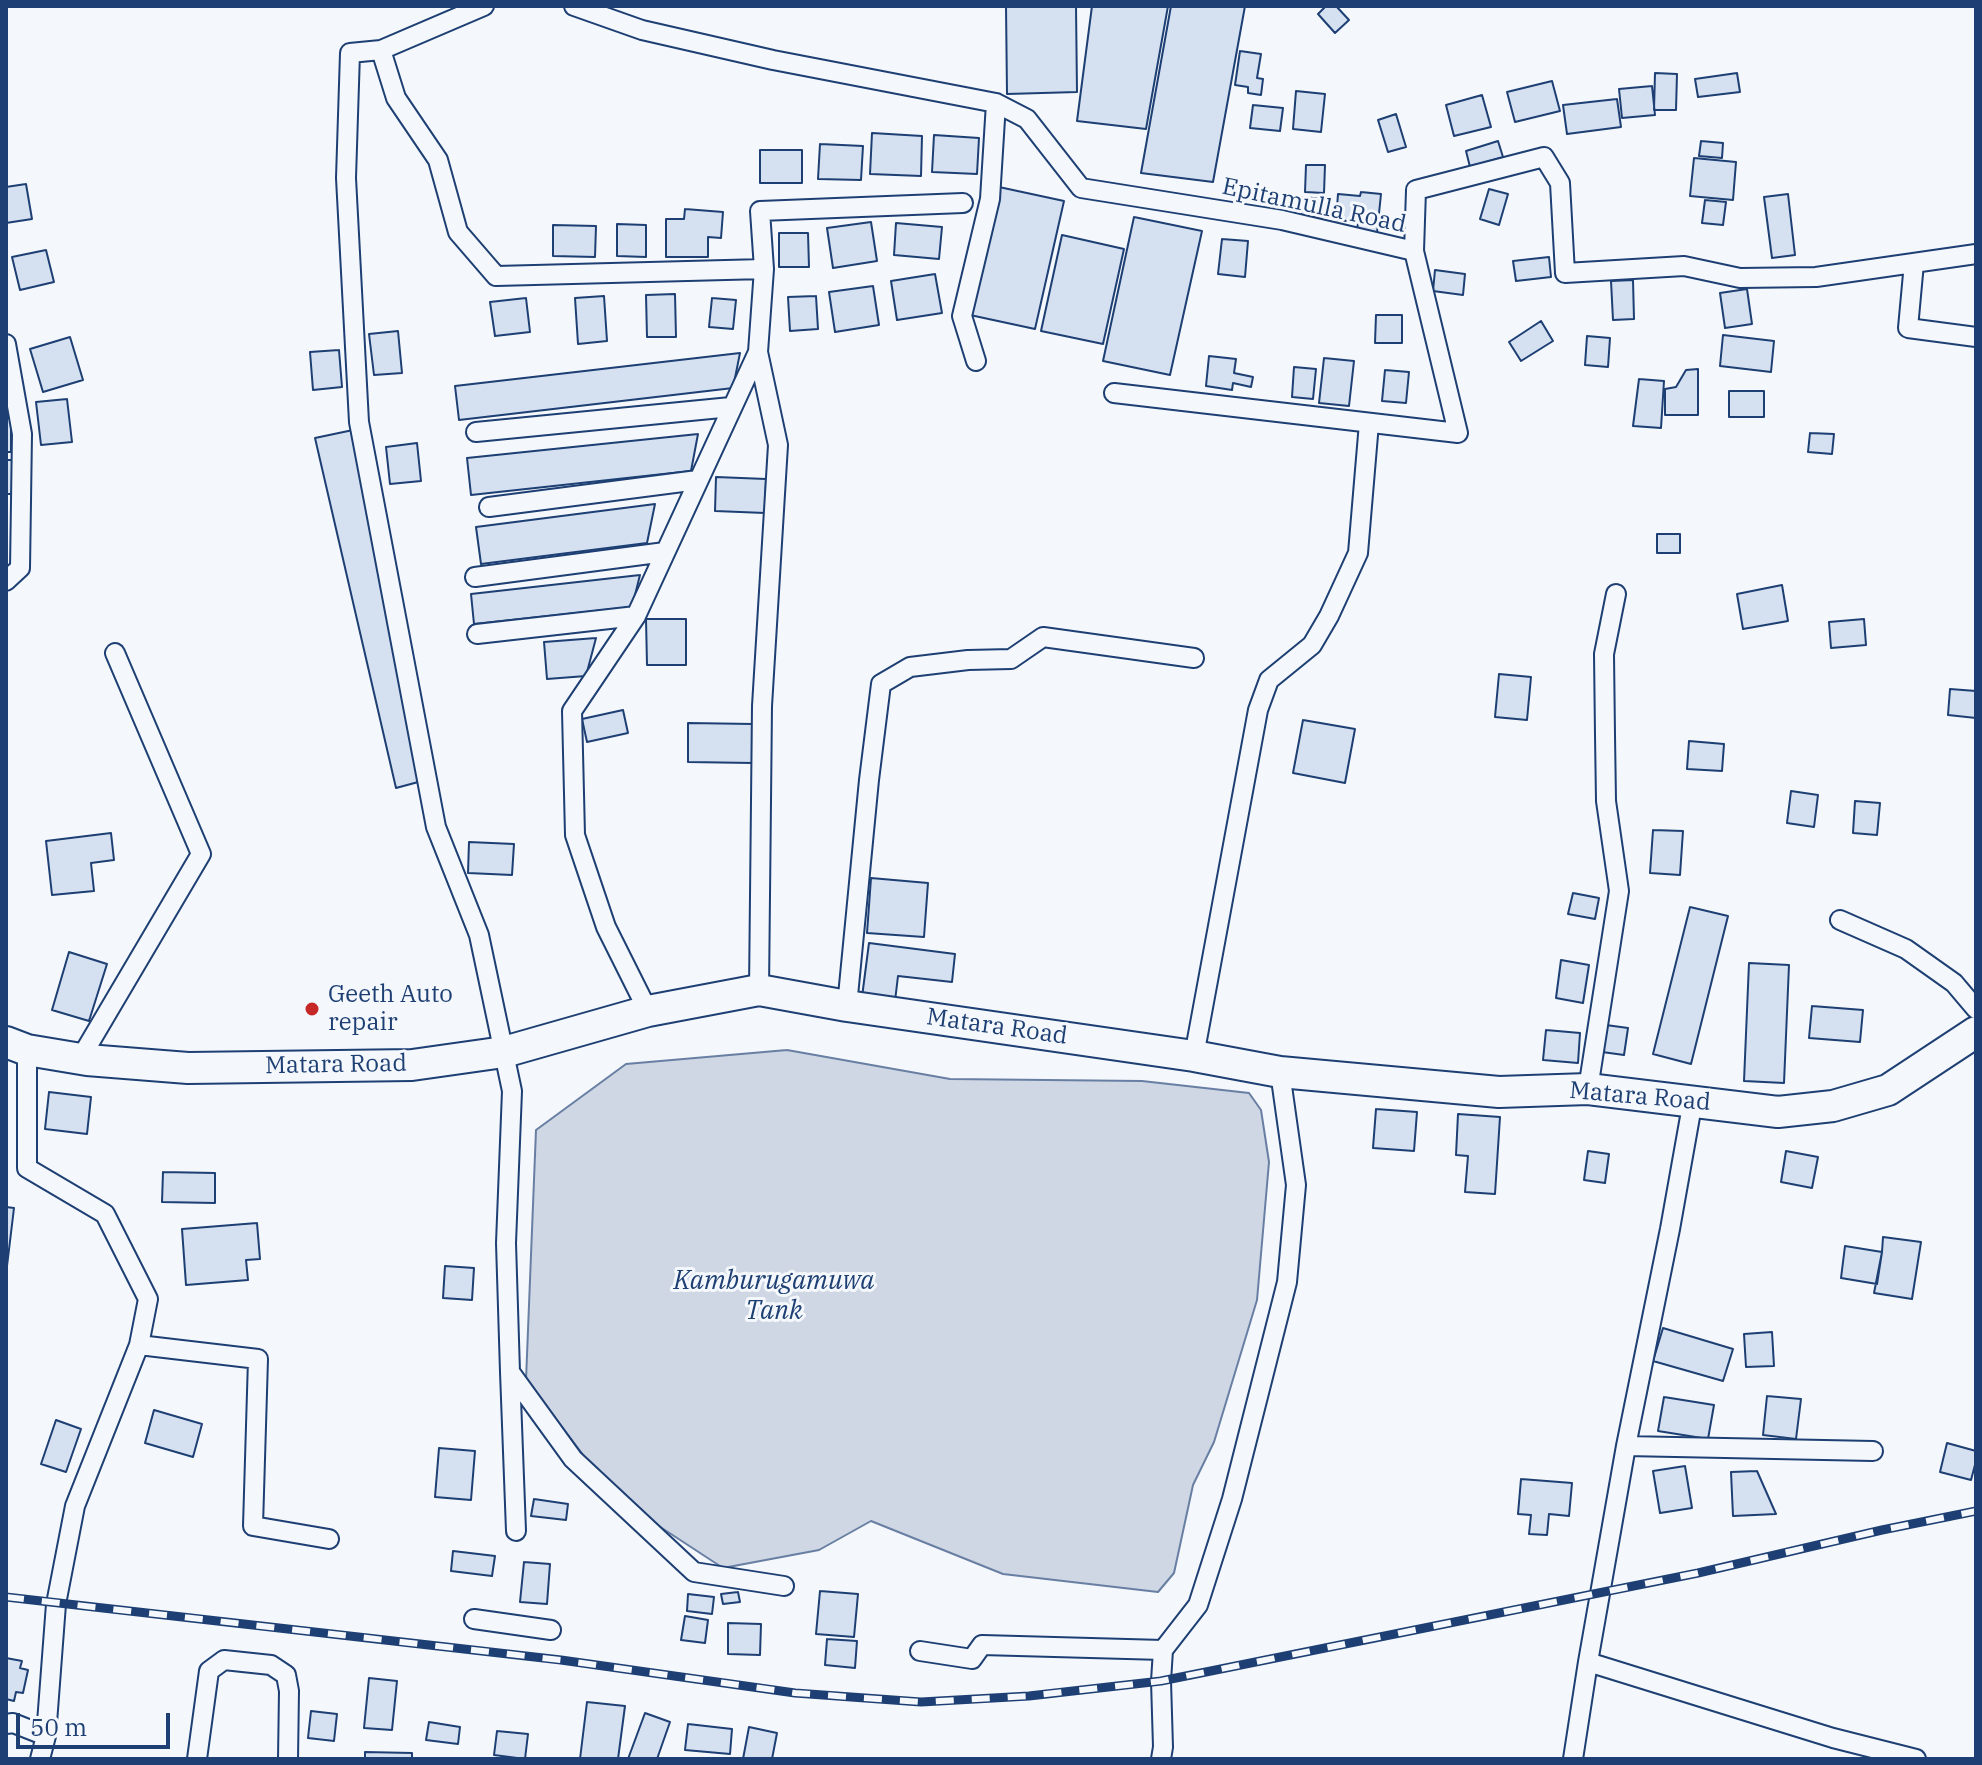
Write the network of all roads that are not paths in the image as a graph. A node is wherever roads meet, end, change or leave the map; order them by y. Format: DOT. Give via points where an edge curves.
graph roads {
  1 [pos="484,6"];
  2 [pos="574,6"];
  3 [pos="381,50"];
  4 [pos="996,103"];
  5 [pos="963,203"];
  6 [pos="1414,251"];
  7 [pos="1976,254"];
  8 [pos="1914,263"];
  9 [pos="764,269"];
  10 [pos="1976,337"];
  11 [pos="6,344"];
  12 [pos="758,352"];
  13 [pos="976,361"];
  14 [pos="1114,393"];
  15 [pos="731,407"];
  16 [pos="1369,423"];
  17 [pos="476,432"];
  18 [pos="698,480"];
  19 [pos="489,507"];
  20 [pos="665,552"];
  21 [pos="475,577"];
  22 [pos="6,581"];
  23 [pos="1616,594"];
  24 [pos="636,616"];
  25 [pos="477,634"];
  26 [pos="115,653"];
  27 [pos="1194,658"];
  28 [pos="1840,920"];
  29 [pos="759,990"];
  30 [pos="847,1006"];
  31 [pos="1976,1009"];
  32 [pos="648,1011"];
  33 [pos="1976,1032"];
  34 [pos="16,1046"];
  35 [pos="504,1052"];
  36 [pos="1194,1056"];
  37 [pos="80,1059"];
  38 [pos="1280,1072"];
  39 [pos="1588,1089"];
  40 [pos="1693,1100"];
  41 [pos="139,1345"];
  42 [pos="510,1372"];
  43 [pos="1626,1446"];
  44 [pos="1873,1451"];
  45 [pos="516,1531"];
  46 [pos="329,1539"];
  47 [pos="784,1586"];
  48 [pos="474,1619"];
  49 [pos="551,1630"];
  50 [pos="1163,1650"];
  51 [pos="920,1651"];
  52 [pos="1588,1662"];
  53 [pos="6,1724"];
  54 [pos="46,1736"];
  55 [pos="40,1759"];
  56 [pos="197,1759"];
  57 [pos="288,1759"];
  58 [pos="1161,1759"];
  59 [pos="1573,1759"];
  60 [pos="1916,1759"];
  1 -- 3 [label="street"];
  2 -- 4 [label="street, Epitamulla Road" via="700,44"];
  3 -- 9 [label="street" via="396,98 438,160 458,232 496,276"];
  3 -- 35 [label="street" via="350,53 346,178 359,422 436,827 479,935"];
  4 -- 6 [label="street, Epitamulla Road" via="1027,119 1081,188 1282,220"];
  4 -- 13 [label="street" via="990,199 962,316"];
  5 -- 9 [label="street" via="760,211"];
  6 -- 8 [label="street, Epitamulla Road" via="1416,190 1544,157 1560,183 1565,273 1684,266 1740,278 1816,277"];
  6 -- 16 [label="street" via="1458,433"];
  7 -- 8 [label="street, Epitamulla Road"];
  8 -- 10 [label="street" via="1908,328"];
  9 -- 12 [label="street"];
  11 -- 22 [label="street" via="22,434 20,568"];
  12 -- 15 [label="street"];
  12 -- 29 [label="street" via="778,445 762,706"];
  14 -- 16 [label="street"];
  15 -- 17 [label="street"];
  15 -- 18 [label="street"];
  16 -- 36 [label="street" via="1358,553 1312,645 1269,680 1258,710"];
  18 -- 19 [label="street"];
  18 -- 20 [label="street"];
  20 -- 21 [label="street"];
  20 -- 24 [label="street"];
  23 -- 39 [label="street" via="1604,654 1606,801 1619,891"];
  24 -- 25 [label="street"];
  24 -- 32 [label="street" via="572,711 575,835 606,927"];
  26 -- 37 [label="street" via="201,854"];
  27 -- 30 [label="street" via="1043,637 1011,659 910,667 881,684"];
  28 -- 31 [label="street" via="1906,949 1954,983"];
  29 -- 30 [label="highway, Matara Road"];
  29 -- 32 [label="highway, Matara Road"];
  30 -- 36 [label="highway, Matara Road"];
  32 -- 35 [label="highway, Matara Road"];
  33 -- 40 [label="highway, Matara Road" via="1888,1090 1833,1106 1778,1112"];
  34 -- 37 [label="highway, Matara Road"];
  34 -- 41 [label="street" via="27,1168 105,1214 148,1299"];
  35 -- 37 [label="highway, Matara Road" via="412,1065 188,1068"];
  35 -- 42 [label="street" via="512,1091 506,1243"];
  36 -- 38 [label="highway, Matara Road"];
  38 -- 39 [label="highway, Matara Road" via="1499,1092"];
  38 -- 50 [label="street" via="1296,1185 1287,1282 1232,1499 1198,1605"];
  39 -- 40 [label="highway, Matara Road"];
  40 -- 43 [label="street"];
  41 -- 46 [label="street" via="258,1359 253,1526"];
  41 -- 54 [label="street" via="75,1506 56,1604"];
  42 -- 45 [label="street"];
  42 -- 47 [label="street" via="573,1459 694,1572"];
  43 -- 44 [label="street"];
  43 -- 52 [label="street"];
  48 -- 49 [label="street"];
  50 -- 51 [label="street" via="982,1645 972,1659"];
  50 -- 58 [label="street"];
  52 -- 59 [label="street"];
  52 -- 60 [label="street"];
  53 -- 54 [label="street"];
  54 -- 55 [label="street"];
  56 -- 57 [label="street" via="209,1671 224,1660 271,1665 286,1675"];
}
